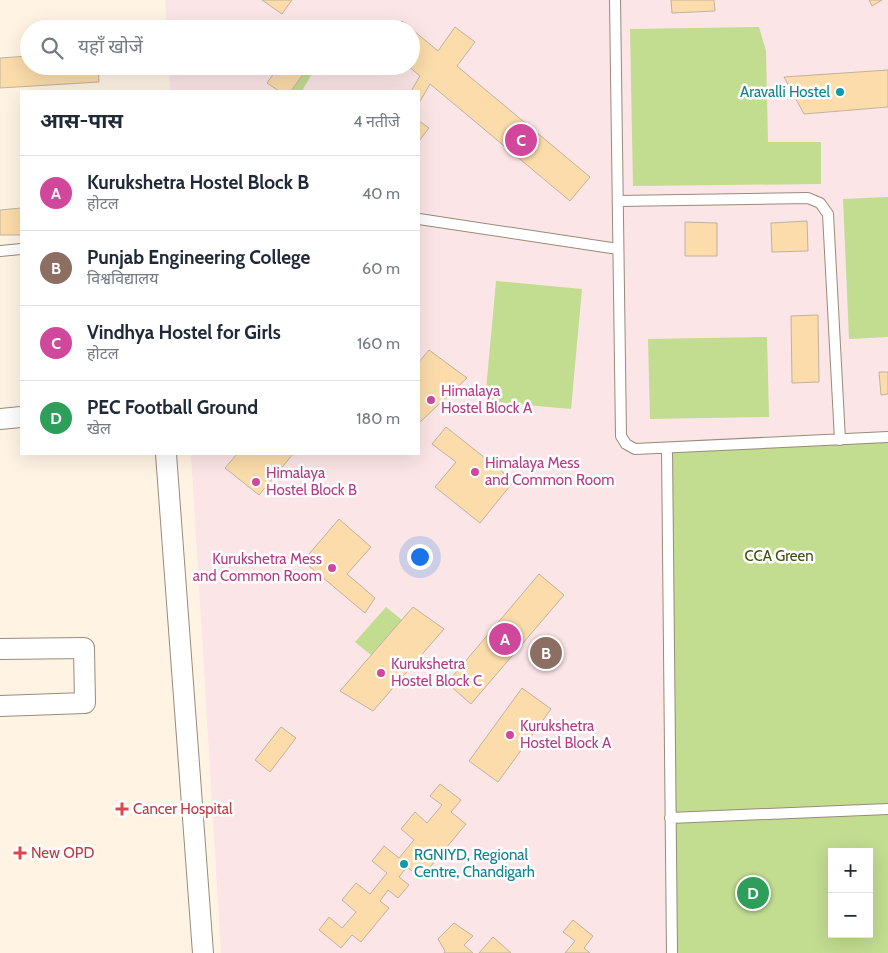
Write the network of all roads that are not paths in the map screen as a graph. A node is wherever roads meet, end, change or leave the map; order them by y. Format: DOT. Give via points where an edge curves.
graph roads {
  1 [pos="615,0"];
  2 [pos="618,201"];
  3 [pos="420,219"];
  4 [pos="20,249"];
  5 [pos="618,249"];
  6 [pos="0,251"];
  7 [pos="20,417"];
  8 [pos="0,419"];
  9 [pos="888,438"];
  10 [pos="840,440"];
  11 [pos="667,448"];
  12 [pos="166,455"];
  13 [pos="0,649"];
  14 [pos="0,706"];
  15 [pos="888,808"];
  16 [pos="670,818"];
  17 [pos="203,953"];
  18 [pos="672,953"];
  1 -- 2 [label="lane"];
  2 -- 5 [label="lane"];
  2 -- 10 [label="lane" via="808,198 820,203 828,214"];
  3 -- 5 [label="lane"];
  4 -- 6 [label="lane"];
  5 -- 11 [label="lane" via="622,436 626,444 635,449"];
  7 -- 8 [label="street"];
  9 -- 10 [label="lane"];
  10 -- 11 [label="lane"];
  11 -- 16 [label="lane"];
  12 -- 17 [label="street"];
  13 -- 14 [label="street" via="84,648 85,703"];
  15 -- 16 [label="lane"];
  16 -- 18 [label="lane"];
}
